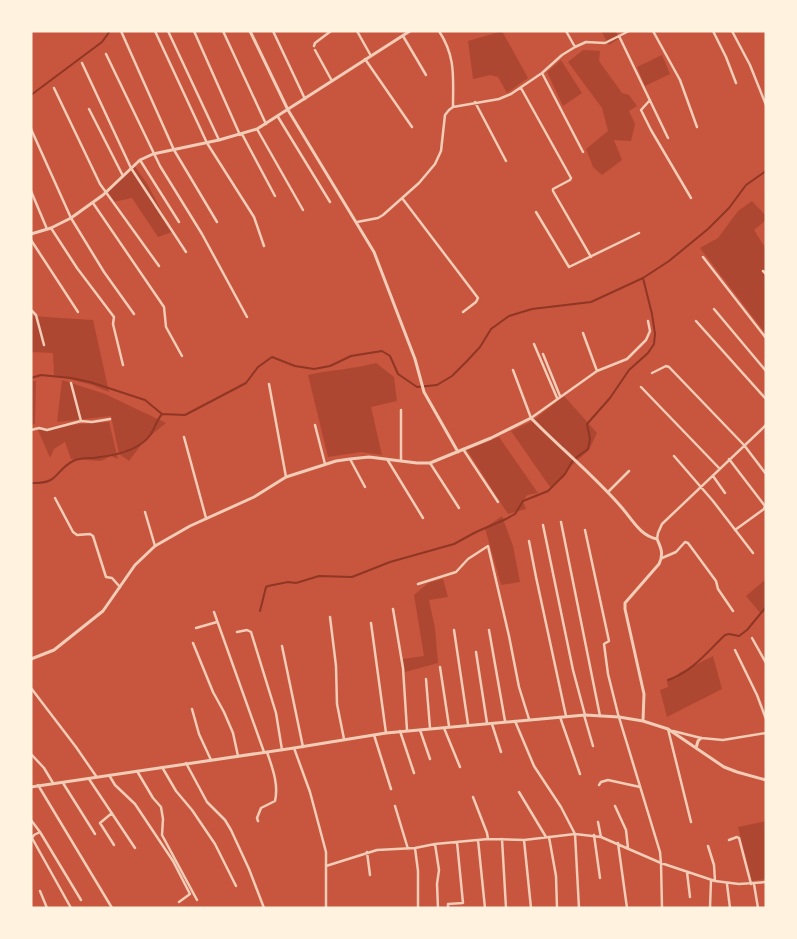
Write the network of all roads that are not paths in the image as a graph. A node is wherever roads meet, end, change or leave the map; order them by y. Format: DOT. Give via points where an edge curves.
graph roads {
  1 [pos="121,31"];
  2 [pos="155,31"];
  3 [pos="168,31"];
  4 [pos="194,31"];
  5 [pos="223,31"];
  6 [pos="250,31"];
  7 [pos="273,31"];
  8 [pos="324,31"];
  9 [pos="331,31"];
  10 [pos="357,31"];
  11 [pos="410,31"];
  12 [pos="439,31"];
  13 [pos="566,31"];
  14 [pos="630,31"];
  15 [pos="653,31"];
  16 [pos="713,31"];
  17 [pos="732,31"];
  18 [pos="326,35"];
  19 [pos="403,36"];
  20 [pos="619,36"];
  21 [pos="315,44"];
  22 [pos="575,46"];
  23 [pos="315,50"];
  24 [pos="106,54"];
  25 [pos="371,56"];
  26 [pos="365,60"];
  27 [pos="82,63"];
  28 [pos="542,73"];
  29 [pos="426,75"];
  30 [pos="332,81"];
  31 [pos="736,82"];
  32 [pos="54,88"];
  33 [pos="521,88"];
  34 [pos="305,99"];
  35 [pos="650,100"];
  36 [pos="475,102"];
  37 [pos="766,105"];
  38 [pos="453,107"];
  39 [pos="89,108"];
  40 [pos="288,110"];
  41 [pos="278,117"];
  42 [pos="266,124"];
  43 [pos="412,127"];
  44 [pos="697,127"];
  45 [pos="31,129"];
  46 [pos="257,129"];
  47 [pos="241,134"];
  48 [pos="668,138"];
  49 [pos="219,140"];
  50 [pos="207,143"];
  51 [pos="174,150"];
  52 [pos="584,152"];
  53 [pos="154,154"];
  54 [pos="140,160"];
  55 [pos="506,161"];
  56 [pos="131,168"];
  57 [pos="123,176"];
  58 [pos="31,191"];
  59 [pos="106,192"];
  60 [pos="275,196"];
  61 [pos="402,198"];
  62 [pos="691,198"];
  63 [pos="330,202"];
  64 [pos="93,203"];
  65 [pos="303,210"];
  66 [pos="536,212"];
  67 [pos="71,218"];
  68 [pos="179,222"];
  69 [pos="217,222"];
  70 [pos="357,222"];
  71 [pos="49,229"];
  72 [pos="32,232"];
  73 [pos="639,233"];
  74 [pos="31,240"];
  75 [pos="264,246"];
  76 [pos="186,252"];
  77 [pos="591,256"];
  78 [pos="703,257"];
  79 [pos="159,266"];
  80 [pos="763,270"];
  81 [pos="766,274"];
  82 [pos="714,309"];
  83 [pos="31,310"];
  84 [pos="78,312"];
  85 [pos="463,312"];
  86 [pos="134,314"];
  87 [pos="247,317"];
  88 [pos="696,320"];
  89 [pos="648,321"];
  90 [pos="583,333"];
  91 [pos="766,338"];
  92 [pos="534,344"];
  93 [pos="44,345"];
  94 [pos="543,354"];
  95 [pos="182,356"];
  96 [pos="123,365"];
  97 [pos="513,370"];
  98 [pos="597,370"];
  99 [pos="766,370"];
  100 [pos="652,373"];
  101 [pos="70,383"];
  102 [pos="269,384"];
  103 [pos="640,387"];
  104 [pos="558,397"];
  105 [pos="766,399"];
  106 [pos="400,410"];
  107 [pos="531,418"];
  108 [pos="110,419"];
  109 [pos="81,421"];
  110 [pos="315,425"];
  111 [pos="766,425"];
  112 [pos="31,430"];
  113 [pos="184,437"];
  114 [pos="744,445"];
  115 [pos="463,449"];
  116 [pos="458,452"];
  117 [pos="674,456"];
  118 [pos="350,459"];
  119 [pos="386,459"];
  120 [pos="729,459"];
  121 [pos="401,461"];
  122 [pos="430,463"];
  123 [pos="325,464"];
  124 [pos="719,468"];
  125 [pos="629,472"];
  126 [pos="766,474"];
  127 [pos="712,475"];
  128 [pos="286,477"];
  129 [pos="700,486"];
  130 [pos="365,487"];
  131 [pos="608,492"];
  132 [pos="725,492"];
  133 [pos="55,498"];
  134 [pos="498,502"];
  135 [pos="459,508"];
  136 [pos="145,512"];
  137 [pos="206,518"];
  138 [pos="423,518"];
  139 [pos="561,522"];
  140 [pos="543,525"];
  141 [pos="585,530"];
  142 [pos="735,530"];
  143 [pos="657,539"];
  144 [pos="530,541"];
  145 [pos="155,546"];
  146 [pos="753,553"];
  147 [pos="662,558"];
  148 [pos="418,584"];
  149 [pos="120,587"];
  150 [pos="393,609"];
  151 [pos="733,611"];
  152 [pos="214,612"];
  153 [pos="330,617"];
  154 [pos="217,622"];
  155 [pos="372,622"];
  156 [pos="196,628"];
  157 [pos="454,630"];
  158 [pos="489,630"];
  159 [pos="237,632"];
  160 [pos="752,638"];
  161 [pos="193,643"];
  162 [pos="282,646"];
  163 [pos="735,650"];
  164 [pos="476,652"];
  165 [pos="31,659"];
  166 [pos="766,663"];
  167 [pos="440,667"];
  168 [pos="426,679"];
  169 [pos="31,688"];
  170 [pos="192,709"];
  171 [pos="585,715"];
  172 [pos="560,716"];
  173 [pos="566,716"];
  174 [pos="600,716"];
  175 [pos="619,717"];
  176 [pos="529,719"];
  177 [pos="766,719"];
  178 [pos="515,720"];
  179 [pos="505,721"];
  180 [pos="643,721"];
  181 [pos="492,722"];
  182 [pos="487,723"];
  183 [pos="468,724"];
  184 [pos="449,726"];
  185 [pos="444,727"];
  186 [pos="430,728"];
  187 [pos="420,729"];
  188 [pos="407,730"];
  189 [pos="670,730"];
  190 [pos="400,731"];
  191 [pos="386,733"];
  192 [pos="766,733"];
  193 [pos="374,734"];
  194 [pos="702,738"];
  195 [pos="344,739"];
  196 [pos="593,746"];
  197 [pos="303,747"];
  198 [pos="294,748"];
  199 [pos="696,748"];
  200 [pos="282,750"];
  201 [pos="265,752"];
  202 [pos="501,752"];
  203 [pos="31,754"];
  204 [pos="238,756"];
  205 [pos="430,759"];
  206 [pos="211,760"];
  207 [pos="186,763"];
  208 [pos="162,767"];
  209 [pos="460,767"];
  210 [pos="136,771"];
  211 [pos="414,773"];
  212 [pos="580,774"];
  213 [pos="109,775"];
  214 [pos="96,776"];
  215 [pos="88,778"];
  216 [pos="766,780"];
  217 [pos="63,781"];
  218 [pos="53,783"];
  219 [pos="38,785"];
  220 [pos="599,785"];
  221 [pos="31,787"];
  222 [pos="640,787"];
  223 [pos="391,789"];
  224 [pos="519,792"];
  225 [pos="472,797"];
  226 [pos="395,806"];
  227 [pos="615,806"];
  228 [pos="112,814"];
  229 [pos="31,820"];
  230 [pos="258,821"];
  231 [pos="598,822"];
  232 [pos="691,822"];
  233 [pos="40,832"];
  234 [pos="95,834"];
  235 [pos="575,834"];
  236 [pos="594,835"];
  237 [pos="547,837"];
  238 [pos="601,837"];
  239 [pos="488,839"];
  240 [pos="502,839"];
  241 [pos="478,840"];
  242 [pos="524,840"];
  243 [pos="729,840"];
  244 [pos="457,842"];
  245 [pos="618,843"];
  246 [pos="435,844"];
  247 [pos="114,845"];
  248 [pos="708,846"];
  249 [pos="135,848"];
  250 [pos="415,848"];
  251 [pos="628,848"];
  252 [pos="408,849"];
  253 [pos="367,852"];
  254 [pos="662,863"];
  255 [pos="326,866"];
  256 [pos="686,872"];
  257 [pos="370,875"];
  258 [pos="600,878"];
  259 [pos="711,880"];
  260 [pos="715,881"];
  261 [pos="766,882"];
  262 [pos="727,884"];
  263 [pos="752,884"];
  264 [pos="236,886"];
  265 [pos="40,891"];
  266 [pos="690,897"];
  267 [pos="81,900"];
  268 [pos="197,900"];
  269 [pos="179,902"];
  270 [pos="47,908"];
  271 [pos="71,908"];
  272 [pos="112,908"];
  273 [pos="264,908"];
  274 [pos="326,908"];
  275 [pos="418,908"];
  276 [pos="438,908"];
  277 [pos="448,908"];
  278 [pos="485,908"];
  279 [pos="506,908"];
  280 [pos="531,908"];
  281 [pos="557,908"];
  282 [pos="579,908"];
  283 [pos="627,908"];
  284 [pos="662,908"];
  285 [pos="710,908"];
  286 [pos="730,908"];
  287 [pos="758,908"];
  1 -- 51 [label="street"];
  2 -- 50 [label="street"];
  3 -- 49 [label="street"];
  4 -- 47 [label="street"];
  5 -- 42 [label="street"];
  6 -- 40 [label="street"];
  7 -- 34 [label="street"];
  8 -- 18 [label="street"];
  9 -- 18 [label="street"];
  10 -- 25 [label="street"];
  11 -- 19 [label="street"];
  12 -- 38 [label="street" via="452,58"];
  13 -- 22 [label="street"];
  14 -- 20 [label="street"];
  15 -- 44 [label="street" via="680,80"];
  16 -- 31 [label="street"];
  17 -- 37 [label="street"];
  18 -- 21 [label="street"];
  19 -- 25 [label="street"];
  19 -- 29 [label="street"];
  20 -- 22 [label="street" via="604,43 586,42"];
  20 -- 35 [label="street"];
  22 -- 28 [label="street"];
  23 -- 30 [label="street"];
  24 -- 53 [label="street"];
  25 -- 26 [label="street"];
  26 -- 30 [label="street"];
  26 -- 43 [label="street"];
  27 -- 56 [label="street"];
  28 -- 33 [label="street"];
  28 -- 52 [label="street"];
  30 -- 34 [label="street"];
  32 -- 59 [label="street"];
  33 -- 36 [label="street" via="499,99"];
  33 -- 77 [label="street" via="571,178 553,191"];
  34 -- 40 [label="street"];
  35 -- 48 [label="street"];
  35 -- 62 [label="street" via="641,110"];
  36 -- 38 [label="street"];
  36 -- 55 [label="street"];
  38 -- 61 [label="street" via="445,115 439,158 419,184"];
  39 -- 57 [label="street"];
  40 -- 41 [label="street"];
  40 -- 70 [label="street"];
  41 -- 42 [label="street"];
  41 -- 63 [label="street"];
  42 -- 46 [label="street"];
  45 -- 67 [label="street"];
  46 -- 47 [label="street"];
  46 -- 65 [label="street"];
  47 -- 49 [label="street"];
  47 -- 60 [label="street"];
  49 -- 50 [label="street"];
  50 -- 51 [label="street"];
  50 -- 75 [label="street" via="254,217"];
  51 -- 53 [label="street"];
  51 -- 69 [label="street"];
  53 -- 54 [label="street"];
  53 -- 87 [label="street"];
  54 -- 56 [label="street"];
  54 -- 68 [label="street"];
  56 -- 57 [label="street"];
  56 -- 76 [label="street"];
  57 -- 59 [label="street"];
  58 -- 71 [label="street"];
  59 -- 64 [label="street"];
  59 -- 79 [label="street"];
  61 -- 70 [label="street" via="378,218"];
  61 -- 85 [label="street" via="478,298"];
  64 -- 67 [label="street"];
  64 -- 95 [label="street" via="164,306 166,327"];
  66 -- 77 [label="street" via="569,267"];
  67 -- 71 [label="street"];
  67 -- 86 [label="street"];
  70 -- 116 [label="street" via="374,252 392,296 424,392"];
  71 -- 72 [label="street"];
  71 -- 96 [label="street" via="114,317 112,324"];
  73 -- 77 [label="street"];
  74 -- 84 [label="street"];
  78 -- 91 [label="street"];
  80 -- 81 [label="street"];
  82 -- 99 [label="street"];
  83 -- 93 [label="street" via="36,315"];
  88 -- 105 [label="street"];
  89 -- 98 [label="street" via="650,331 640,346 627,358"];
  90 -- 98 [label="street"];
  92 -- 104 [label="street"];
  94 -- 104 [label="street"];
  97 -- 107 [label="street"];
  98 -- 104 [label="street"];
  100 -- 114 [label="street" via="670,367"];
  101 -- 109 [label="street"];
  102 -- 128 [label="street"];
  103 -- 124 [label="street"];
  104 -- 107 [label="street"];
  106 -- 121 [label="street"];
  107 -- 115 [label="street"];
  107 -- 131 [label="street"];
  108 -- 109 [label="street"];
  109 -- 112 [label="street" via="52,429"];
  110 -- 123 [label="street"];
  111 -- 114 [label="street"];
  113 -- 137 [label="street"];
  114 -- 120 [label="street"];
  114 -- 126 [label="street"];
  115 -- 116 [label="street"];
  115 -- 134 [label="street"];
  116 -- 122 [label="street"];
  117 -- 129 [label="street"];
  118 -- 119 [label="street"];
  118 -- 123 [label="street"];
  118 -- 130 [label="street"];
  119 -- 121 [label="street"];
  119 -- 138 [label="street"];
  120 -- 124 [label="street"];
  120 -- 142 [label="street" via="764,506"];
  121 -- 122 [label="street"];
  122 -- 135 [label="street"];
  123 -- 128 [label="street"];
  124 -- 127 [label="street"];
  125 -- 131 [label="street"];
  127 -- 129 [label="street"];
  127 -- 132 [label="street"];
  128 -- 137 [label="street" via="254,497"];
  129 -- 142 [label="street"];
  129 -- 143 [label="street" via="662,524"];
  131 -- 143 [label="street" via="642,532"];
  133 -- 149 [label="street" via="73,532 93,536 106,577 112,578"];
  136 -- 145 [label="street"];
  137 -- 145 [label="street"];
  139 -- 174 [label="street"];
  140 -- 171 [label="street"];
  141 -- 175 [label="street" via="608,641 604,644 605,653"];
  142 -- 146 [label="street"];
  143 -- 147 [label="street"];
  144 -- 173 [label="street"];
  145 -- 149 [label="street" via="135,565"];
  147 -- 151 [label="street" via="688,543"];
  147 -- 180 [label="street" via="625,603 643,688"];
  148 -- 176 [label="street" via="456,572 468,559 488,546"];
  149 -- 165 [label="street" via="103,611 54,650"];
  150 -- 188 [label="street" via="403,668"];
  152 -- 154 [label="street"];
  153 -- 195 [label="street" via="336,666 336,704"];
  154 -- 156 [label="street"];
  154 -- 201 [label="street"];
  155 -- 191 [label="street"];
  157 -- 183 [label="street"];
  158 -- 179 [label="street"];
  159 -- 200 [label="street" via="251,632 276,713"];
  160 -- 166 [label="street"];
  161 -- 204 [label="street" via="233,733"];
  162 -- 197 [label="street"];
  163 -- 177 [label="street" via="758,695"];
  164 -- 182 [label="street"];
  167 -- 184 [label="street"];
  168 -- 186 [label="street"];
  169 -- 214 [label="street"];
  170 -- 206 [label="street"];
  171 -- 173 [label="street"];
  171 -- 174 [label="street"];
  171 -- 196 [label="street"];
  172 -- 173 [label="street"];
  172 -- 176 [label="street"];
  172 -- 212 [label="street"];
  174 -- 175 [label="street"];
  175 -- 180 [label="street"];
  175 -- 222 [label="street"];
  176 -- 178 [label="street"];
  178 -- 179 [label="street"];
  178 -- 235 [label="street" via="534,766"];
  179 -- 181 [label="street"];
  180 -- 189 [label="street"];
  181 -- 182 [label="street"];
  181 -- 202 [label="street"];
  182 -- 183 [label="street"];
  183 -- 184 [label="street"];
  184 -- 185 [label="street"];
  185 -- 186 [label="street"];
  185 -- 209 [label="street"];
  186 -- 187 [label="street"];
  187 -- 188 [label="street"];
  187 -- 205 [label="street"];
  188 -- 190 [label="street"];
  189 -- 194 [label="street"];
  189 -- 199 [label="street"];
  189 -- 232 [label="street"];
  190 -- 191 [label="street"];
  190 -- 211 [label="street"];
  191 -- 193 [label="street"];
  192 -- 194 [label="street" via="723,740"];
  193 -- 195 [label="street"];
  193 -- 223 [label="street"];
  194 -- 199 [label="street"];
  195 -- 197 [label="street"];
  197 -- 198 [label="street"];
  198 -- 200 [label="street"];
  198 -- 255 [label="street" via="310,792 326,852"];
  199 -- 216 [label="street" via="730,770"];
  200 -- 201 [label="street"];
  201 -- 204 [label="street"];
  201 -- 230 [label="street" via="273,769 277,792 275,801 261,808"];
  203 -- 218 [label="street"];
  204 -- 206 [label="street"];
  206 -- 207 [label="street"];
  207 -- 208 [label="street"];
  207 -- 273 [label="street" via="206,802 231,830"];
  208 -- 210 [label="street"];
  208 -- 264 [label="street" via="215,844"];
  210 -- 213 [label="street"];
  210 -- 268 [label="street" via="161,807 164,819 162,835"];
  213 -- 214 [label="street"];
  213 -- 269 [label="street" via="135,804 173,861 190,894"];
  214 -- 215 [label="street"];
  215 -- 217 [label="street"];
  215 -- 228 [label="street"];
  217 -- 218 [label="street"];
  217 -- 234 [label="street"];
  218 -- 219 [label="street"];
  219 -- 221 [label="street"];
  219 -- 272 [label="street"];
  220 -- 222 [label="street" via="608,780"];
  222 -- 254 [label="street"];
  224 -- 237 [label="street"];
  225 -- 239 [label="street"];
  226 -- 252 [label="street"];
  227 -- 251 [label="street" via="626,830"];
  228 -- 247 [label="street" via="100,823"];
  228 -- 249 [label="street"];
  229 -- 233 [label="street"];
  231 -- 238 [label="street"];
  233 -- 267 [label="street"];
  233 -- 271 [label="street" via="32,838"];
  235 -- 236 [label="street"];
  235 -- 237 [label="street"];
  235 -- 282 [label="street"];
  236 -- 238 [label="street"];
  236 -- 258 [label="street"];
  237 -- 242 [label="street"];
  237 -- 281 [label="street" via="557,887"];
  238 -- 245 [label="street"];
  239 -- 240 [label="street"];
  239 -- 241 [label="street"];
  240 -- 242 [label="street"];
  240 -- 279 [label="street"];
  241 -- 244 [label="street"];
  241 -- 278 [label="street"];
  242 -- 280 [label="street"];
  243 -- 263 [label="street" via="739,838"];
  244 -- 246 [label="street"];
  244 -- 277 [label="street" via="463,903 448,904"];
  245 -- 251 [label="street"];
  245 -- 283 [label="street"];
  246 -- 250 [label="street"];
  246 -- 276 [label="street" via="439,870"];
  248 -- 260 [label="street"];
  250 -- 252 [label="street"];
  250 -- 275 [label="street"];
  251 -- 254 [label="street"];
  252 -- 253 [label="street"];
  253 -- 255 [label="street"];
  253 -- 257 [label="street"];
  254 -- 256 [label="street"];
  254 -- 284 [label="street"];
  255 -- 274 [label="street"];
  256 -- 259 [label="street"];
  256 -- 266 [label="street"];
  259 -- 260 [label="street"];
  259 -- 285 [label="street"];
  260 -- 262 [label="street"];
  261 -- 263 [label="street"];
  262 -- 263 [label="street"];
  262 -- 286 [label="street"];
  263 -- 287 [label="street"];
  265 -- 270 [label="street"];
}
